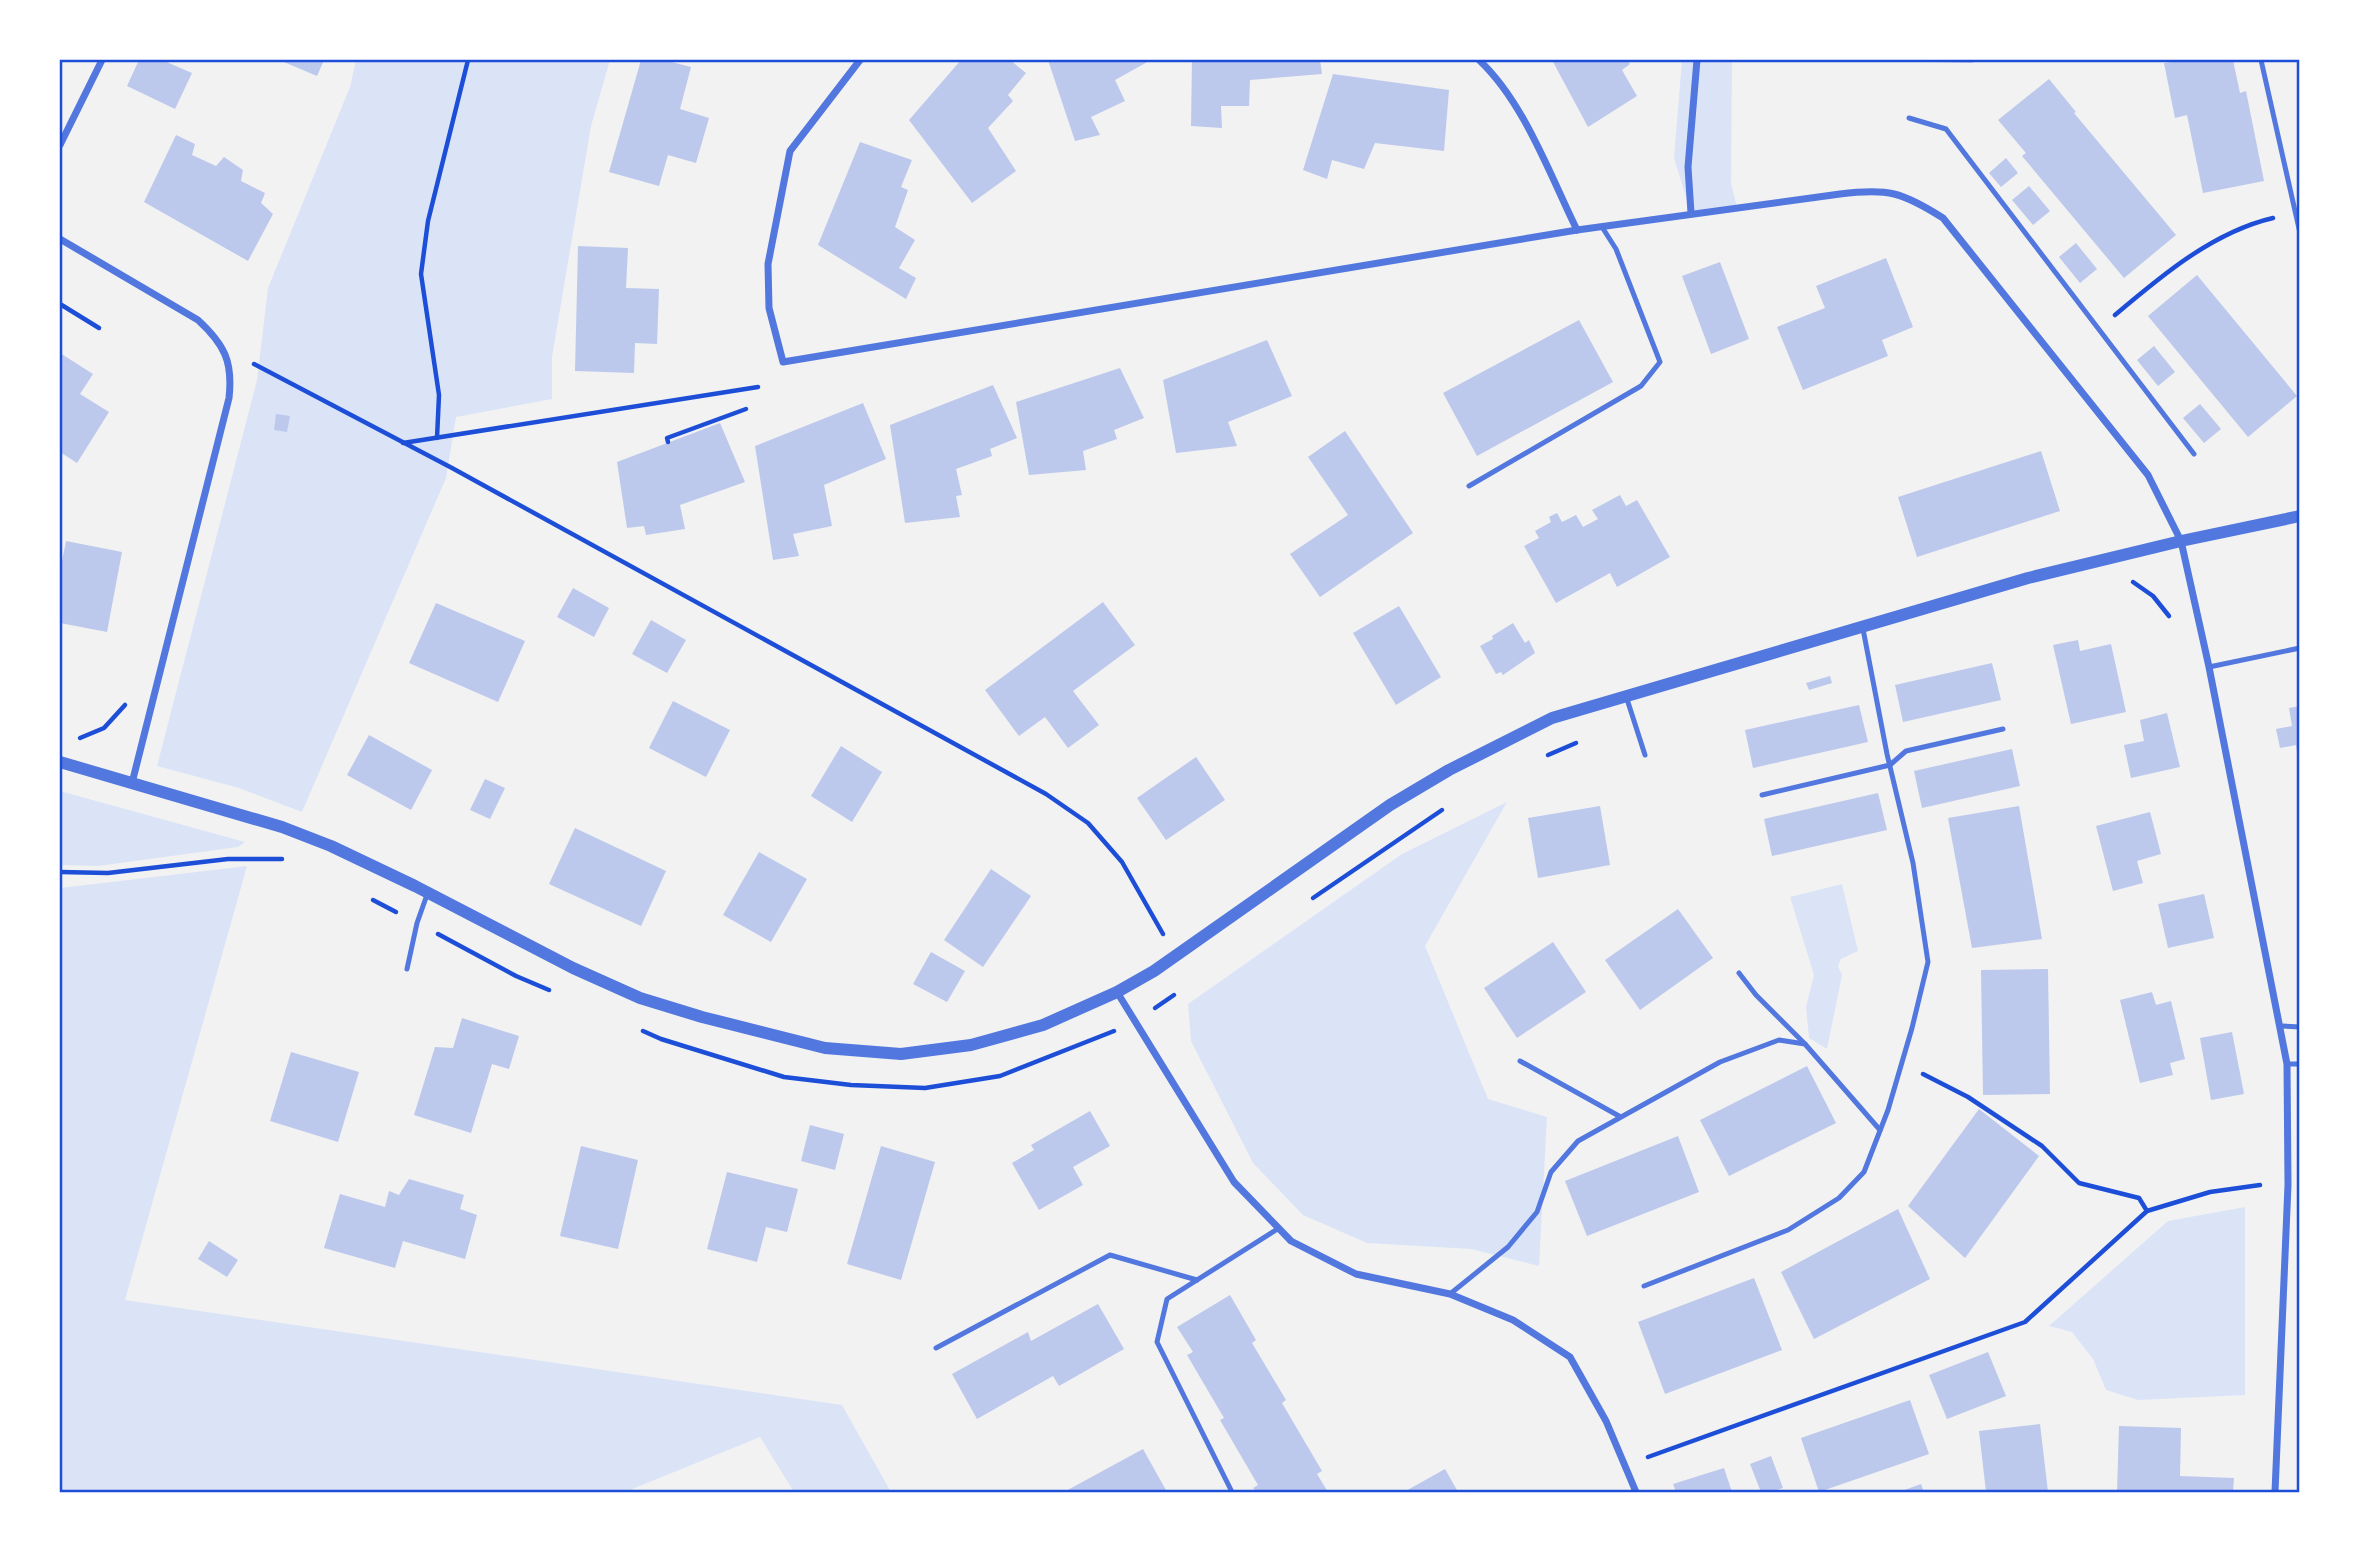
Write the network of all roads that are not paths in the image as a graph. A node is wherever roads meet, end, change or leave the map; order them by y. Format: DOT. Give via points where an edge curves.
graph roads {
  1 [pos="103,60"];
  2 [pos="860,60"];
  3 [pos="1479,60"];
  4 [pos="1697,60"];
  5 [pos="2261,60"];
  6 [pos="1909,118"];
  7 [pos="60,145"];
  8 [pos="1691,213"];
  9 [pos="1602,227"];
  10 [pos="1577,230"];
  11 [pos="2300,233"];
  12 [pos="60,239"];
  13 [pos="2194,454"];
  14 [pos="1469,486"];
  15 [pos="2300,516"];
  16 [pos="2181,541"];
  17 [pos="1862,626"];
  18 [pos="2300,648"];
  19 [pos="2210,667"];
  20 [pos="1626,696"];
  21 [pos="2003,729"];
  22 [pos="1646,755"];
  23 [pos="60,762"];
  24 [pos="1890,765"];
  25 [pos="132,783"];
  26 [pos="1762,795"];
  27 [pos="428,892"];
  28 [pos="407,969"];
  29 [pos="1739,973"];
  30 [pos="1117,992"];
  31 [pos="2281,1026"];
  32 [pos="2300,1027"];
  33 [pos="1805,1044"];
  34 [pos="1520,1060"];
  35 [pos="2300,1063"];
  36 [pos="2287,1064"];
  37 [pos="1619,1116"];
  38 [pos="1880,1130"];
  39 [pos="1279,1228"];
  40 [pos="1197,1280"];
  41 [pos="1644,1286"];
  42 [pos="1450,1294"];
  43 [pos="936,1348"];
  44 [pos="1232,1493"];
  45 [pos="1636,1493"];
  46 [pos="2275,1493"];
  1 -- 7 [label="street"];
  2 -- 10 [label="street" via="790,150 768,264 769,308 783,362"];
  3 -- 10 [label="street" via="1524,120"];
  4 -- 8 [label="street" via="1688,167"];
  5 -- 11 [label="lane"];
  6 -- 13 [label="lane" via="1946,129"];
  8 -- 9 [label="street"];
  8 -- 16 [label="street" via="1872,190 1910,198 1942,218 2148,475"];
  9 -- 10 [label="street"];
  9 -- 14 [label="lane" via="1616,249 1660,362 1641,386"];
  12 -- 25 [label="street" via="198,320 217,337 228,358 231,379"];
  15 -- 16 [label="street"];
  16 -- 17 [label="street"];
  16 -- 19 [label="street"];
  17 -- 20 [label="street"];
  17 -- 24 [label="lane"];
  18 -- 19 [label="lane"];
  19 -- 31 [label="street"];
  20 -- 22 [label="lane"];
  20 -- 30 [label="street" via="1552,718 1449,770"];
  21 -- 24 [label="lane" via="1906,751"];
  23 -- 25 [label="street"];
  24 -- 26 [label="lane"];
  24 -- 38 [label="lane" via="1913,863 1928,962"];
  25 -- 27 [label="street" via="282,827"];
  27 -- 28 [label="lane"];
  27 -- 30 [label="street" via="640,998 825,1048 901,1054 971,1045 1043,1025"];
  29 -- 33 [label="lane"];
  30 -- 39 [label="street" via="1234,1182"];
  31 -- 32 [label="lane"];
  31 -- 36 [label="street"];
  33 -- 37 [label="lane" via="1779,1040 1720,1062"];
  33 -- 38 [label="lane"];
  34 -- 37 [label="lane"];
  35 -- 36 [label="lane"];
  36 -- 46 [label="street" via="2288,1185"];
  37 -- 42 [label="lane" via="1578,1140 1551,1172 1538,1212 1508,1247"];
  38 -- 41 [label="lane" via="1864,1172 1839,1198 1788,1230"];
  39 -- 40 [label="lane"];
  39 -- 42 [label="street" via="1291,1241 1356,1274"];
  40 -- 43 [label="lane" via="1110,1255"];
  40 -- 44 [label="lane" via="1167,1299 1157,1342"];
  42 -- 45 [label="street" via="1513,1320 1570,1357 1606,1421"];
}
